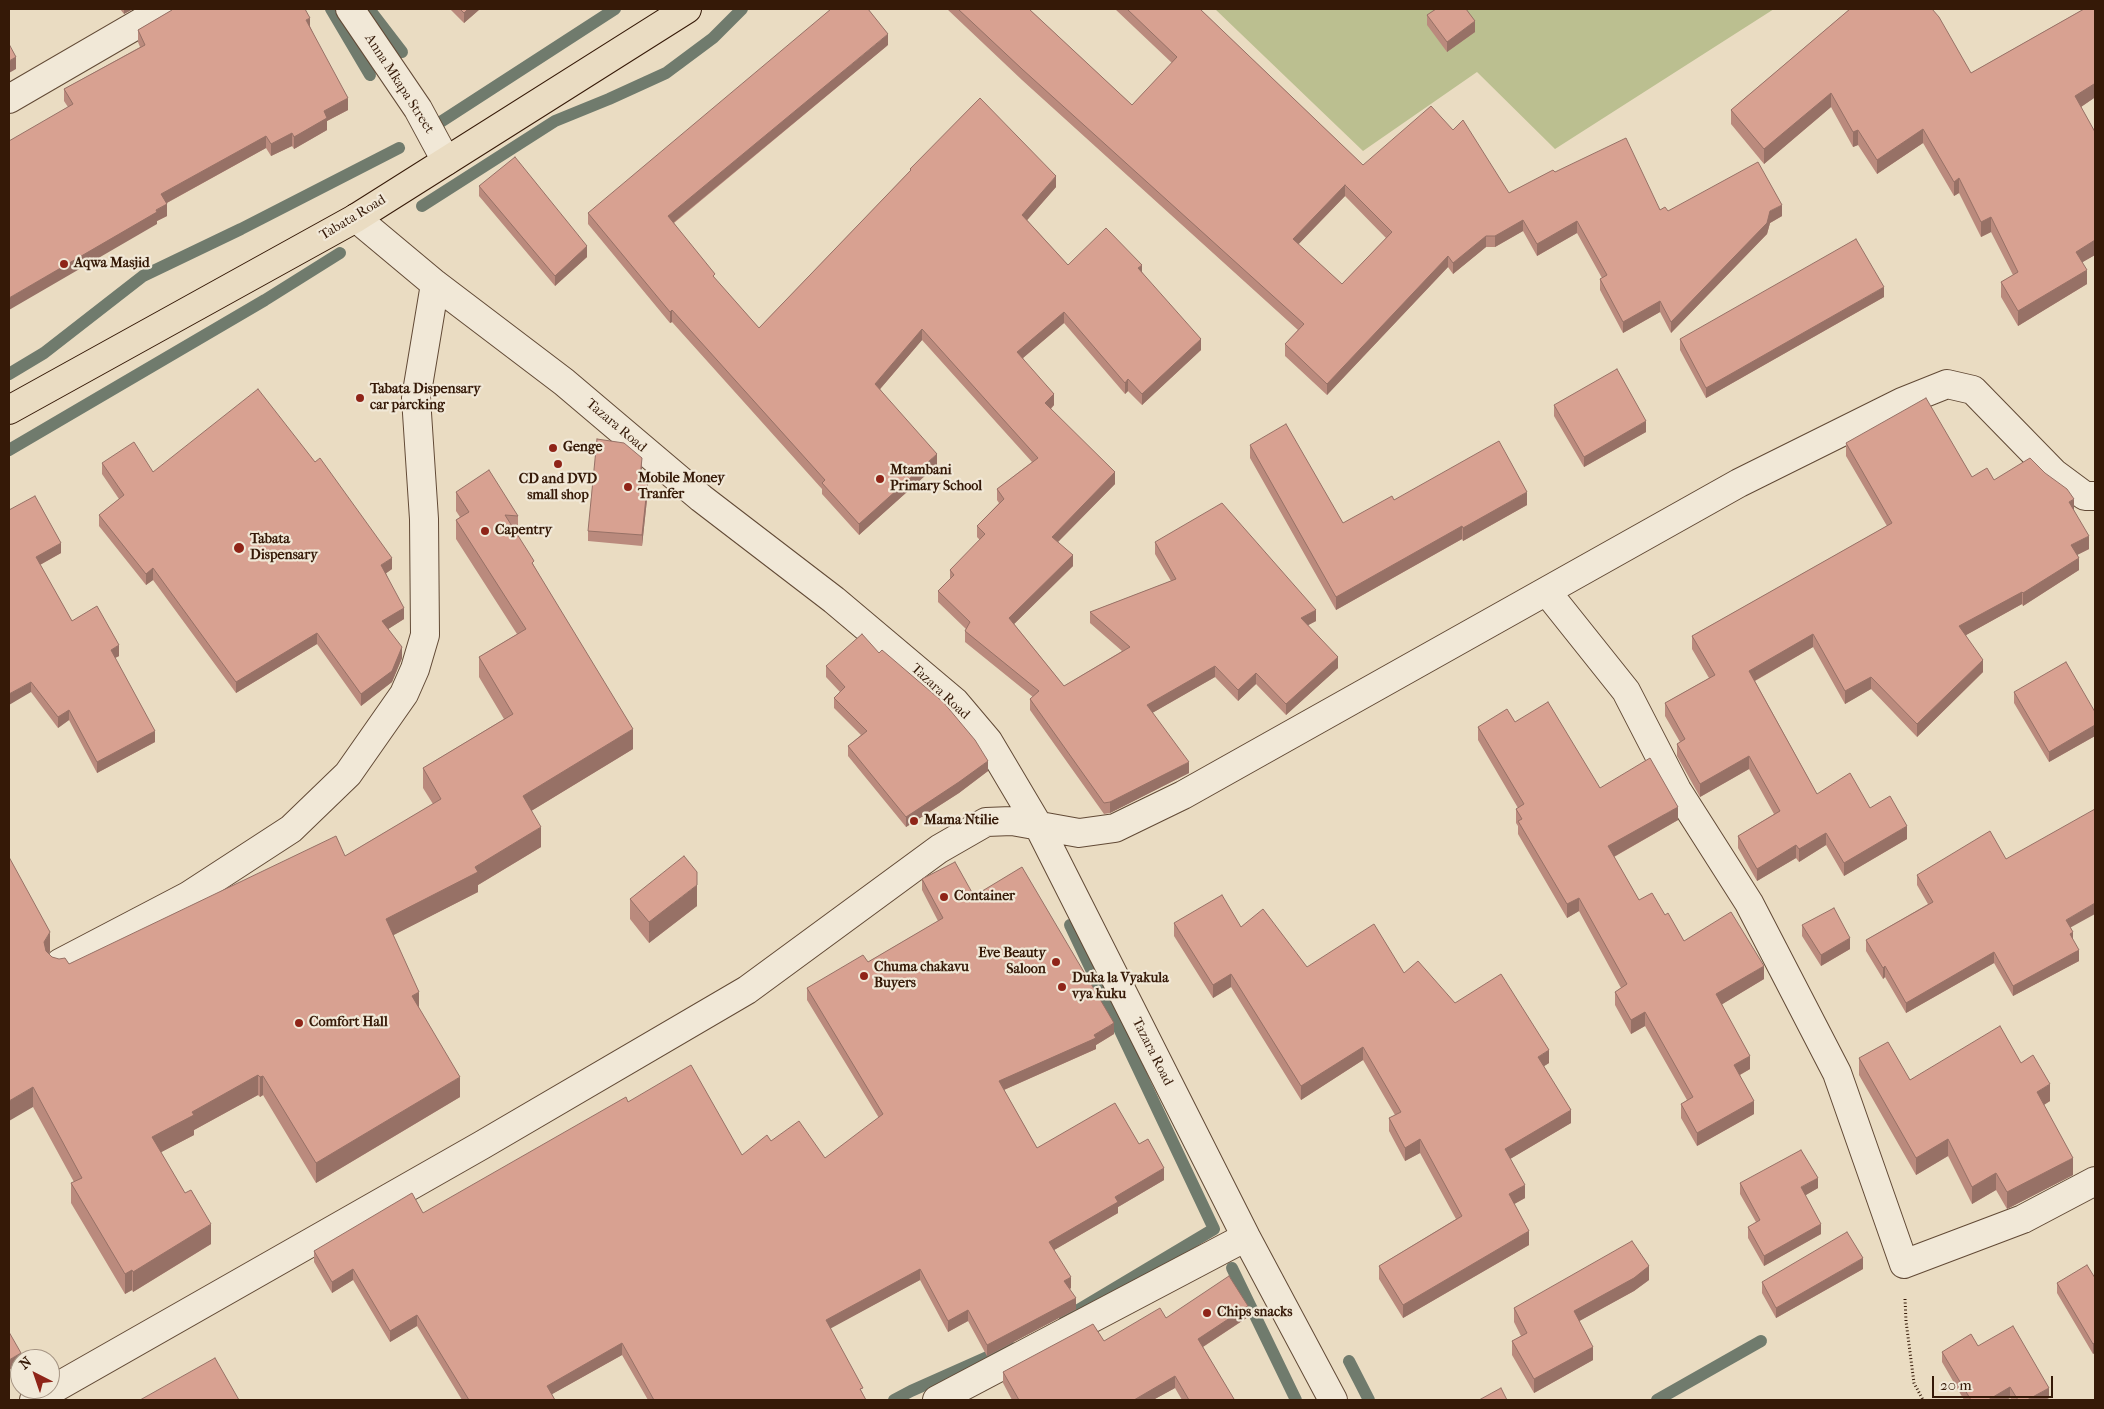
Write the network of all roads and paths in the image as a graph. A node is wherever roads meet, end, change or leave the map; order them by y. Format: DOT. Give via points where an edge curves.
graph roads {
  1 [pos="164,9"];
  2 [pos="350,9"];
  3 [pos="687,9"];
  4 [pos="9,99"];
  5 [pos="446,161"];
  6 [pos="356,218"];
  7 [pos="435,284"];
  8 [pos="9,410"];
  9 [pos="2095,496"];
  10 [pos="1547,592"];
  11 [pos="1039,827"];
  12 [pos="60,963"];
  13 [pos="2095,1181"];
  14 [pos="1246,1237"];
  15 [pos="1904,1264"];
  16 [pos="34,1400"];
  17 [pos="936,1400"];
  18 [pos="1333,1400"];
  19 [pos="1923,1400"];
  1 -- 4 [label="street"];
  2 -- 5 [label="street, Anna Mkapa Street" via="418,109"];
  3 -- 5 [label="main road, Tabata Road"];
  5 -- 6 [label="main road, Tabata Road"];
  6 -- 7 [label="street, Tazara Road"];
  6 -- 8 [label="main road, Tabata Road"];
  7 -- 11 [label="street, Tazara Road" via="564,382 955,702 988,741"];
  7 -- 12 [label="street" via="416,398 424,519 426,635 404,694 348,774 291,829 188,896"];
  9 -- 10 [label="street" via="2085,496 2054,473 1973,390 1947,384 1902,402 1739,483"];
  10 -- 11 [label="street" via="1183,796 1115,828 1079,833"];
  10 -- 15 [label="street" via="1626,691 1677,790 1749,902 1837,1073"];
  11 -- 14 [label="street, Tazara Road"];
  11 -- 16 [label="street" via="1012,821 986,822 939,848 747,990 474,1150"];
  13 -- 15 [label="street" via="2023,1220"];
  14 -- 17 [label="street"];
  14 -- 18 [label="street, Tazara Road"];
  15 -- 19 [label="path" via="1906,1321 1914,1383"];
}
